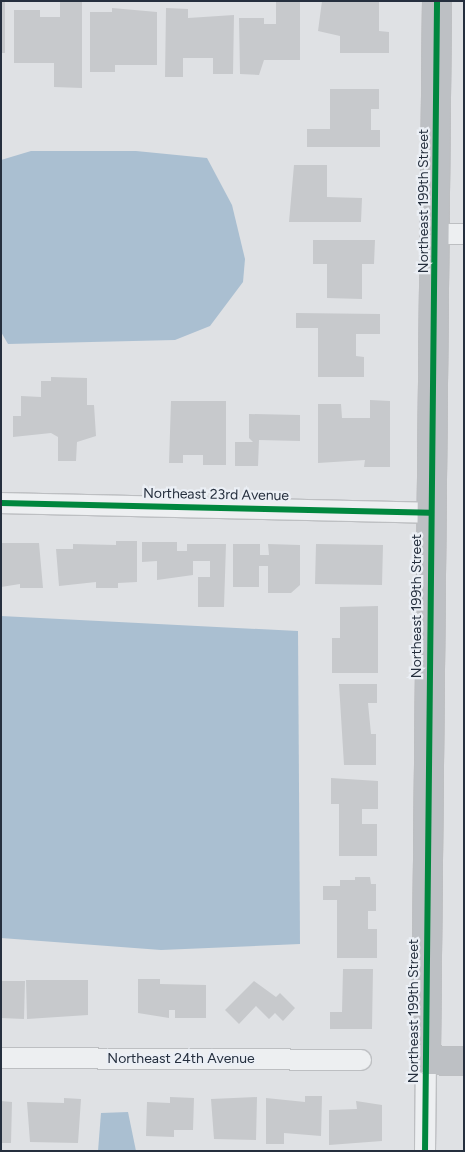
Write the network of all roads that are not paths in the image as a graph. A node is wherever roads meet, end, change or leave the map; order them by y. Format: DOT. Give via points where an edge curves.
graph roads {
  1 [pos="437,1"];
  2 [pos="450,234"];
  3 [pos="1,503"];
  4 [pos="430,513"];
  5 [pos="1,1058"];
  6 [pos="361,1060"];
  7 [pos="426,1060"];
  8 [pos="464,1061"];
  9 [pos="425,1151"];
  1 -- 2 [label="street, Northeast 199th Street"];
  2 -- 4 [label="street, Northeast 199th Street"];
  3 -- 4 [label="street, Northeast 23rd Avenue"];
  4 -- 7 [label="street, Northeast 199th Street"];
  5 -- 6 [label="street, Northeast 24th Avenue"];
  7 -- 8 [label="street"];
  7 -- 9 [label="street, Northeast 199th Street"];
}
